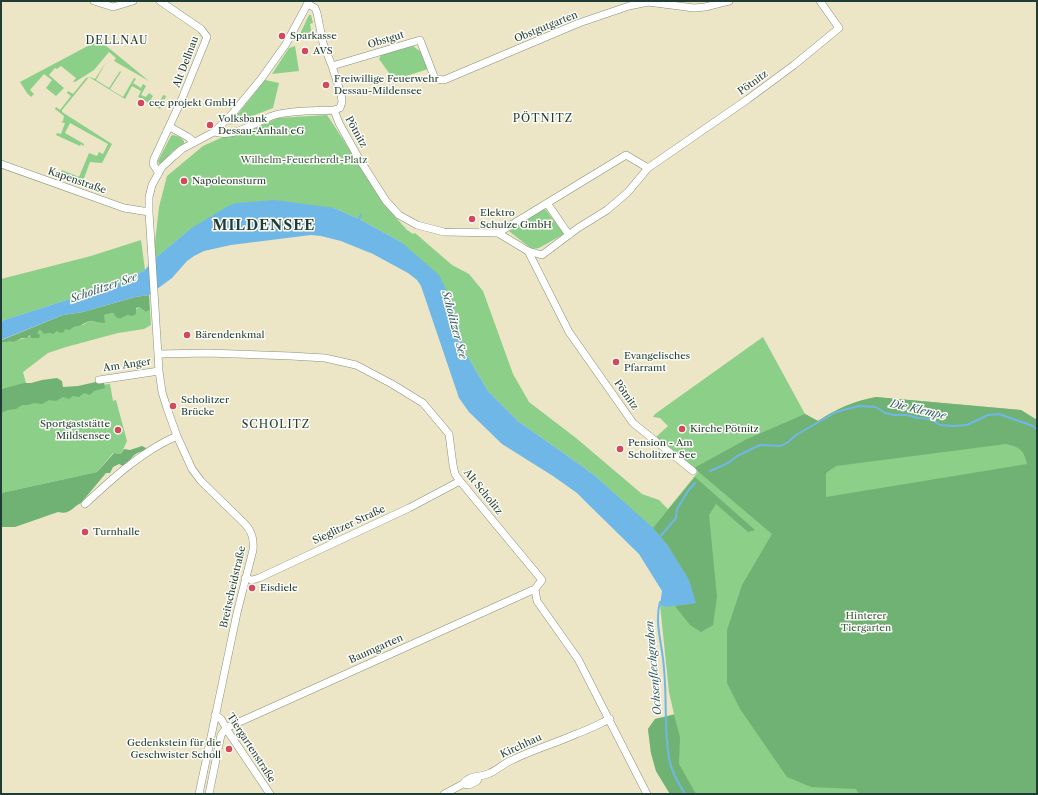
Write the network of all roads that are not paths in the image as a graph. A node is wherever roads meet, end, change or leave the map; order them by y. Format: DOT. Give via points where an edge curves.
graph roads {
  1 [pos="94,1"];
  2 [pos="133,1"];
  3 [pos="161,1"];
  4 [pos="729,1"];
  5 [pos="820,1"];
  6 [pos="308,2"];
  7 [pos="332,66"];
  8 [pos="444,80"];
  9 [pos="334,110"];
  10 [pos="170,127"];
  11 [pos="214,132"];
  12 [pos="194,142"];
  13 [pos="1,164"];
  14 [pos="648,168"];
  15 [pos="158,172"];
  16 [pos="547,203"];
  17 [pos="149,212"];
  18 [pos="498,233"];
  19 [pos="569,235"];
  20 [pos="151,243"];
  21 [pos="528,251"];
  22 [pos="159,354"];
  23 [pos="159,371"];
  24 [pos="98,380"];
  25 [pos="177,436"];
  26 [pos="693,471"];
  27 [pos="460,482"];
  28 [pos="85,504"];
  29 [pos="245,578"];
  30 [pos="535,589"];
  31 [pos="215,715"];
  32 [pos="610,719"];
  33 [pos="226,728"];
  34 [pos="199,794"];
  35 [pos="209,794"];
  36 [pos="270,794"];
  37 [pos="444,794"];
  38 [pos="647,794"];
  1 -- 2 [label="street" via="113,7"];
  3 -- 10 [label="street, Alt Dellnau" via="202,29 208,38"];
  4 -- 8 [label="street, Obstgutgarten" via="694,8 648,2 629,6 579,23"];
  5 -- 14 [label="street, Pötnitz" via="839,28 748,99"];
  6 -- 7 [label="street, Pötnitz" via="317,13 322,43"];
  6 -- 11 [label="street" via="286,44 261,79"];
  7 -- 8 [label="street, Obstgut" via="420,40 435,79"];
  7 -- 9 [label="street, Pötnitz" via="342,102 340,108"];
  9 -- 11 [label="street" via="275,115 230,133"];
  9 -- 18 [label="street, Pötnitz" via="358,157 386,201 399,215 417,225 444,232"];
  10 -- 12 [label="street"];
  10 -- 15 [label="street, Alt Dellnau" via="154,159 153,164"];
  11 -- 12 [label="street, Alt Dellnau"];
  12 -- 15 [label="street, Alt Dellnau" via="174,156"];
  13 -- 17 [label="street, Kapenstraße" via="124,208"];
  14 -- 16 [label="street" via="626,155"];
  14 -- 19 [label="street, Pötnitz" via="628,192 607,210"];
  15 -- 17 [label="street, Alt Dellnau" via="149,197"];
  16 -- 18 [label="street"];
  16 -- 19 [label="street"];
  17 -- 20 [label="street, Alt Dellnau"];
  18 -- 21 [label="street, Pötnitz"];
  19 -- 21 [label="street, Pötnitz" via="542,255"];
  20 -- 22 [label="street, Breitscheidstraße"];
  21 -- 26 [label="street, Pötnitz" via="569,332 633,423"];
  22 -- 23 [label="street, Breitscheidstraße"];
  22 -- 27 [label="street, Alt Scholitz" via="291,356 325,358 356,365 423,403 449,434 452,465"];
  23 -- 24 [label="street, Am Anger"];
  23 -- 25 [label="street, Breitscheidstraße" via="162,392"];
  25 -- 28 [label="street" via="153,448 114,477"];
  25 -- 29 [label="street, Breitscheidstraße" via="196,475 251,532 253,550"];
  27 -- 29 [label="street, Sieglitzer Straße" via="263,577"];
  27 -- 30 [label="street, Alt Scholitz" via="542,580"];
  29 -- 31 [label="street, Breitscheidstraße"];
  30 -- 32 [label="street, Alt Scholitz" via="537,601 578,659"];
  30 -- 33 [label="street, Baumgarten"];
  31 -- 33 [label="street, Tiergartenstraße"];
  31 -- 34 [label="street, Breitscheidstraße"];
  32 -- 37 [label="street, Kirchhau" via="526,754 491,773 474,776"];
  32 -- 38 [label="street, Alt Scholitz"];
  33 -- 35 [label="street" via="221,735"];
  33 -- 36 [label="street, Tiergartenstraße"];
}
